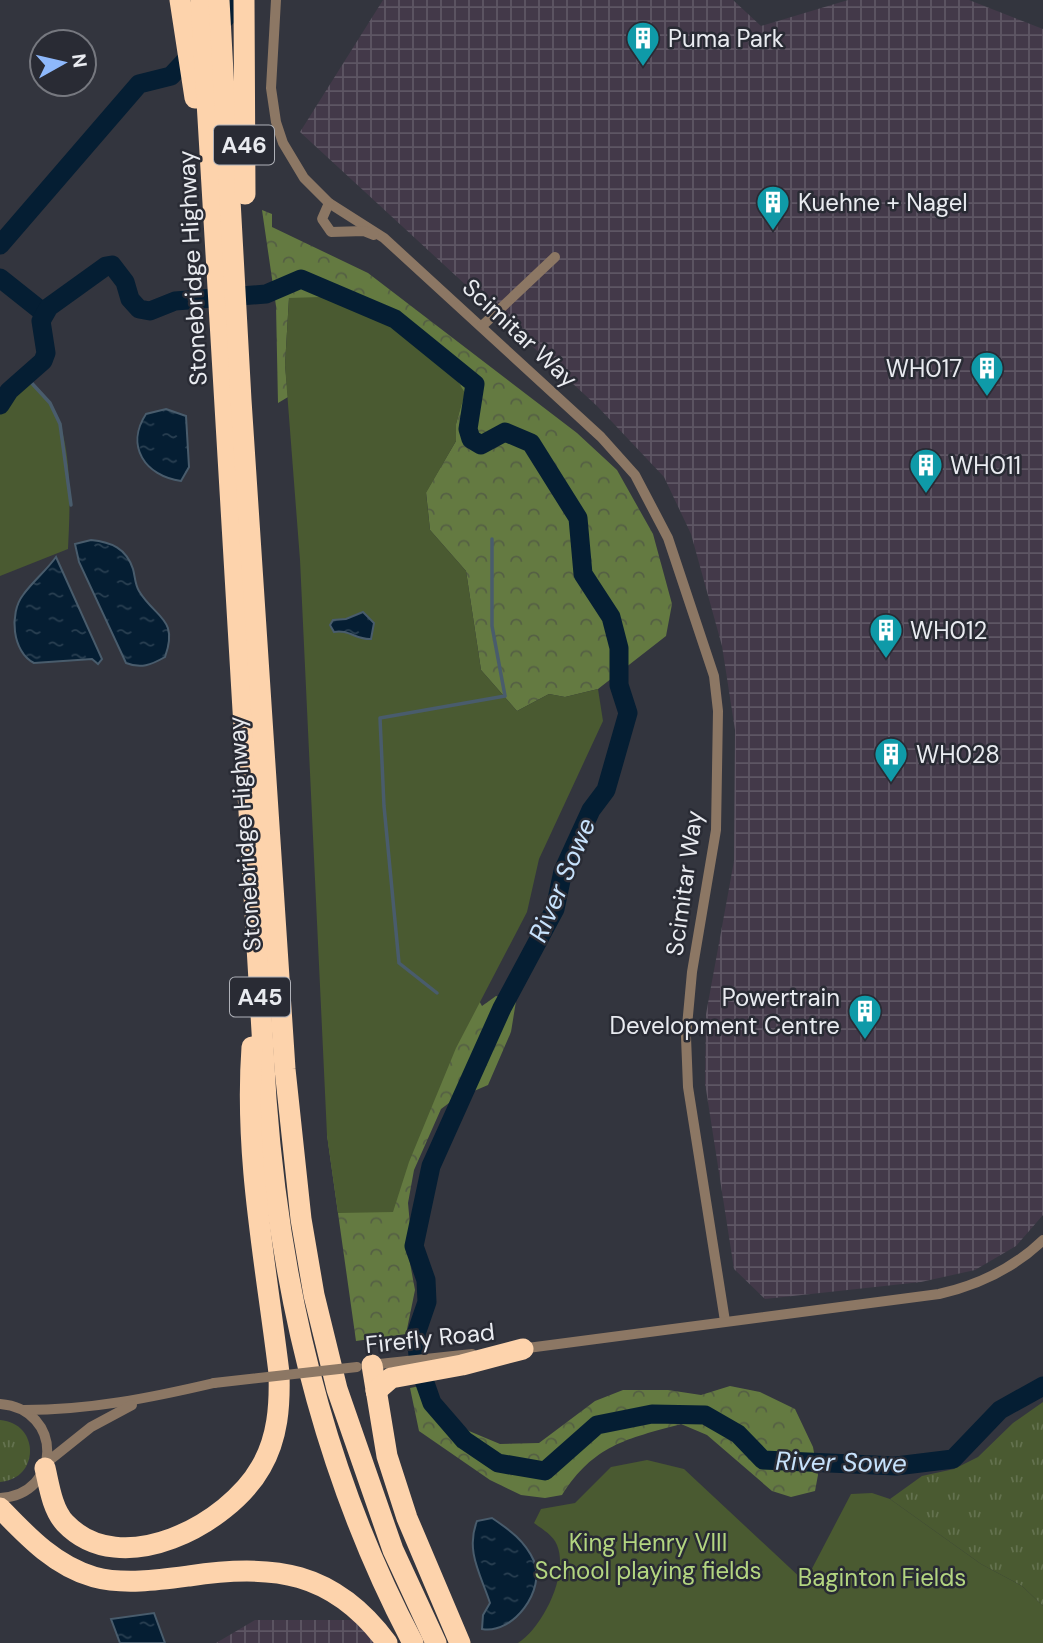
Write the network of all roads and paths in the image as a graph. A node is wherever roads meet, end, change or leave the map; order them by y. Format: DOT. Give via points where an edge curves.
graph roads {
  1 [pos="180,0"];
  2 [pos="276,0"];
  3 [pos="213,2"];
  4 [pos="244,9"];
  5 [pos="195,34"];
  6 [pos="329,203"];
  7 [pos="384,238"];
  8 [pos="555,257"];
  9 [pos="227,273"];
  10 [pos="235,323"];
  11 [pos="482,326"];
  12 [pos="258,955"];
  13 [pos="1043,1240"];
  14 [pos="725,1321"];
  15 [pos="523,1349"];
  16 [pos="377,1373"];
  17 [pos="0,1397"];
  18 [pos="141,1401"];
  19 [pos="6,1404"];
  20 [pos="24,1410"];
  21 [pos="46,1466"];
  22 [pos="0,1498"];
  23 [pos="0,1508"];
  24 [pos="387,1643"];
  25 [pos="412,1643"];
  26 [pos="436,1643"];
  27 [pos="460,1643"];
  1 -- 5 [label="highway"];
  2 -- 6 [label="street, Scimitar Way" via="271,88 276,122 304,178"];
  3 -- 5 [label="highway, Stonebridge Highway / A45"];
  3 -- 9 [label="highway, Stonebridge Highway / A45" via="223,47"];
  4 -- 9 [label="highway, A46"];
  5 -- 9 [label="highway, Stonebridge Highway / A45"];
  6 -- 7 [label="street, Scimitar Way"];
  6 -- 7 [label="street" via="322,219 331,232 364,231"];
  7 -- 11 [label="street, Scimitar Way"];
  8 -- 11 [label="street"];
  9 -- 10 [label="highway, Stonebridge Highway / A45"];
  10 -- 12 [label="highway, Stonebridge Highway / A45"];
  10 -- 26 [label="highway, Stonebridge Highway / A45" via="284,1055 301,1219 337,1389 393,1550"];
  11 -- 14 [label="street, Scimitar Way" via="601,437 635,475 668,538 714,676 718,711 716,830 685,1037 689,1099"];
  12 -- 21 [label="highway" via="249,1100 251,1153 278,1360 280,1409 262,1465 222,1513 197,1529 129,1547 87,1538 65,1522"];
  12 -- 25 [label="highway, Stonebridge Highway / A45" via="275,1195 303,1346 342,1481"];
  13 -- 14 [label="street" via="1009,1268 960,1289"];
  14 -- 15 [label="street, Firefly Road"];
  15 -- 16 [label="highway"];
  16 -- 18 [label="street, Firefly Road, bridge" via="214,1383"];
  16 -- 27 [label="highway" via="387,1456 407,1518"];
  17 -- 19 [label="street"];
  18 -- 20 [label="street, Firefly Road" via="72,1410"];
  18 -- 21 [label="street, Firefly Road" via="91,1427"];
  19 -- 20 [label="street"];
  20 -- 21 [label="street" via="46,1439"];
  21 -- 22 [label="street, Firefly Road" via="28,1489"];
  23 -- 24 [label="highway" via="39,1547 93,1577 148,1580 257,1570 289,1574 317,1583 356,1607"];
}
